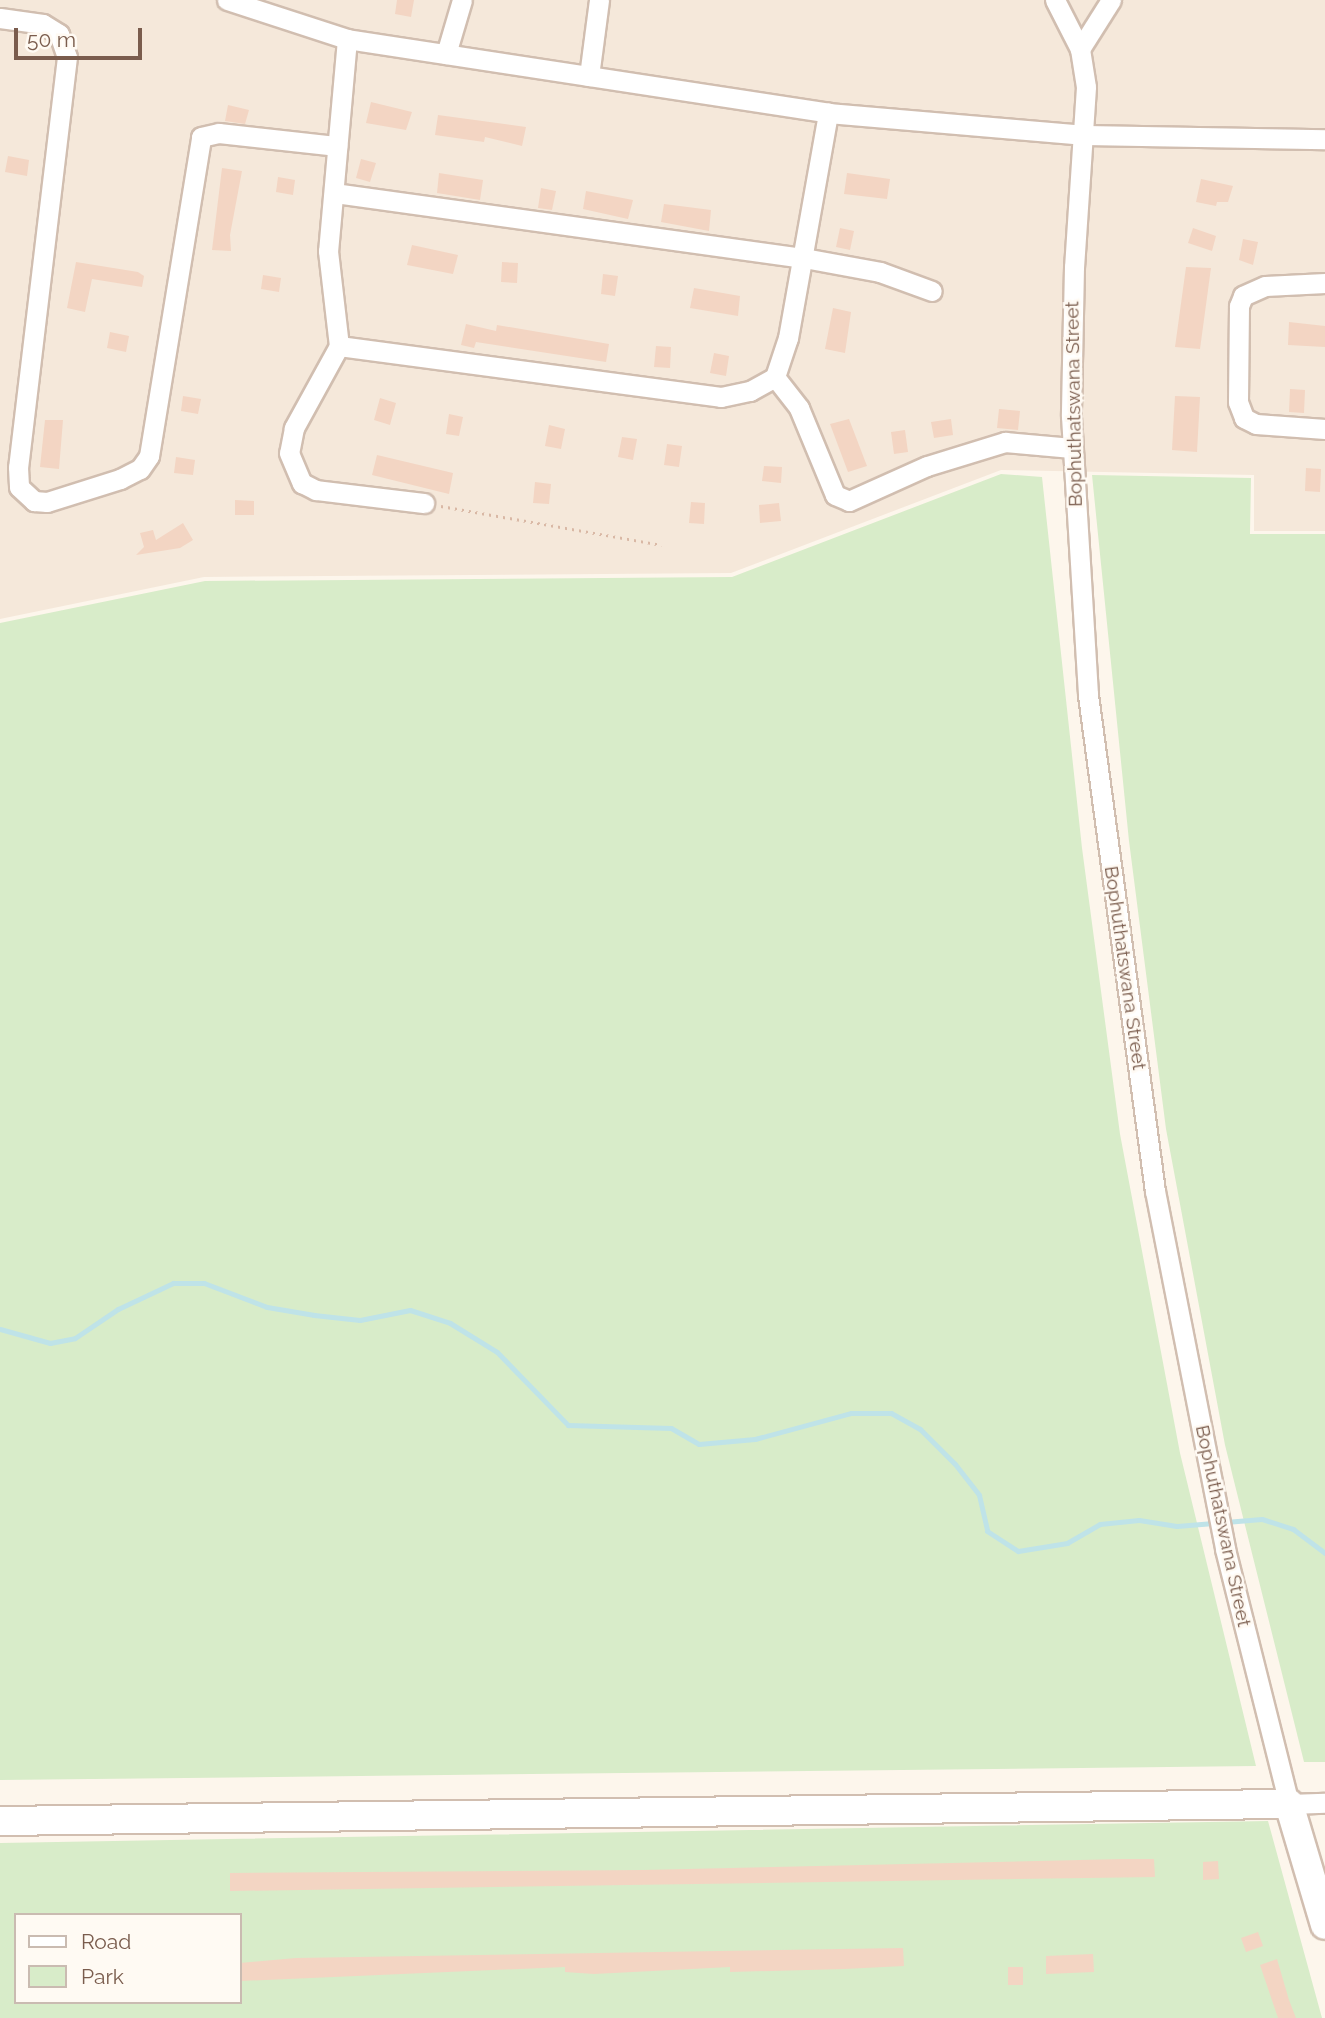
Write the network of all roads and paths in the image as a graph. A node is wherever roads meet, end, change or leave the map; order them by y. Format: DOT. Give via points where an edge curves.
graph roads {
  1 [pos="227,0"];
  2 [pos="462,0"];
  3 [pos="599,0"];
  4 [pos="1055,0"];
  5 [pos="1111,0"];
  6 [pos="0,18"];
  7 [pos="347,39"];
  8 [pos="1080,49"];
  9 [pos="446,54"];
  10 [pos="589,76"];
  11 [pos="828,113"];
  12 [pos="1085,135"];
  13 [pos="1325,139"];
  14 [pos="337,146"];
  15 [pos="334,193"];
  16 [pos="804,258"];
  17 [pos="1325,283"];
  18 [pos="932,291"];
  19 [pos="339,346"];
  20 [pos="775,377"];
  21 [pos="1325,429"];
  22 [pos="1072,448"];
  23 [pos="424,503"];
  24 [pos="662,545"];
  25 [pos="1325,1803"];
  26 [pos="1289,1804"];
  27 [pos="0,1821"];
  28 [pos="1325,1925"];
  1 -- 7 [label="street"];
  2 -- 9 [label="street"];
  3 -- 10 [label="street"];
  4 -- 8 [label="street, Bophuthatswana Street"];
  5 -- 8 [label="street"];
  6 -- 14 [label="street" via="43,24 59,34 67,57 18,467 19,487 34,501 47,502 120,479 139,470 149,456 201,137 219,133"];
  7 -- 9 [label="street"];
  7 -- 14 [label="street"];
  8 -- 12 [label="street, Bophuthatswana Street" via="1086,88"];
  9 -- 10 [label="street"];
  10 -- 11 [label="street"];
  11 -- 12 [label="street"];
  11 -- 16 [label="street"];
  12 -- 13 [label="street"];
  12 -- 22 [label="street, Bophuthatswana Street" via="1074,267"];
  14 -- 15 [label="street"];
  15 -- 16 [label="street"];
  15 -- 19 [label="street" via="328,251"];
  16 -- 18 [label="street" via="880,272"];
  16 -- 20 [label="street"];
  17 -- 21 [label="street" via="1265,286 1243,296 1238,306 1238,410 1256,424"];
  19 -- 20 [label="street" via="721,397 750,391"];
  19 -- 23 [label="street" via="294,428 289,453 296,472 302,483 316,491"];
  20 -- 22 [label="street" via="799,408 835,495 849,501 928,466 1005,442"];
  22 -- 26 [label="street, Bophuthatswana Street" via="1088,695 1155,1191 1225,1549"];
  23 -- 24 [label="path"];
  25 -- 26 [label="street"];
  26 -- 27 [label="street"];
  26 -- 28 [label="street, Bophuthatswana Street"];
}
